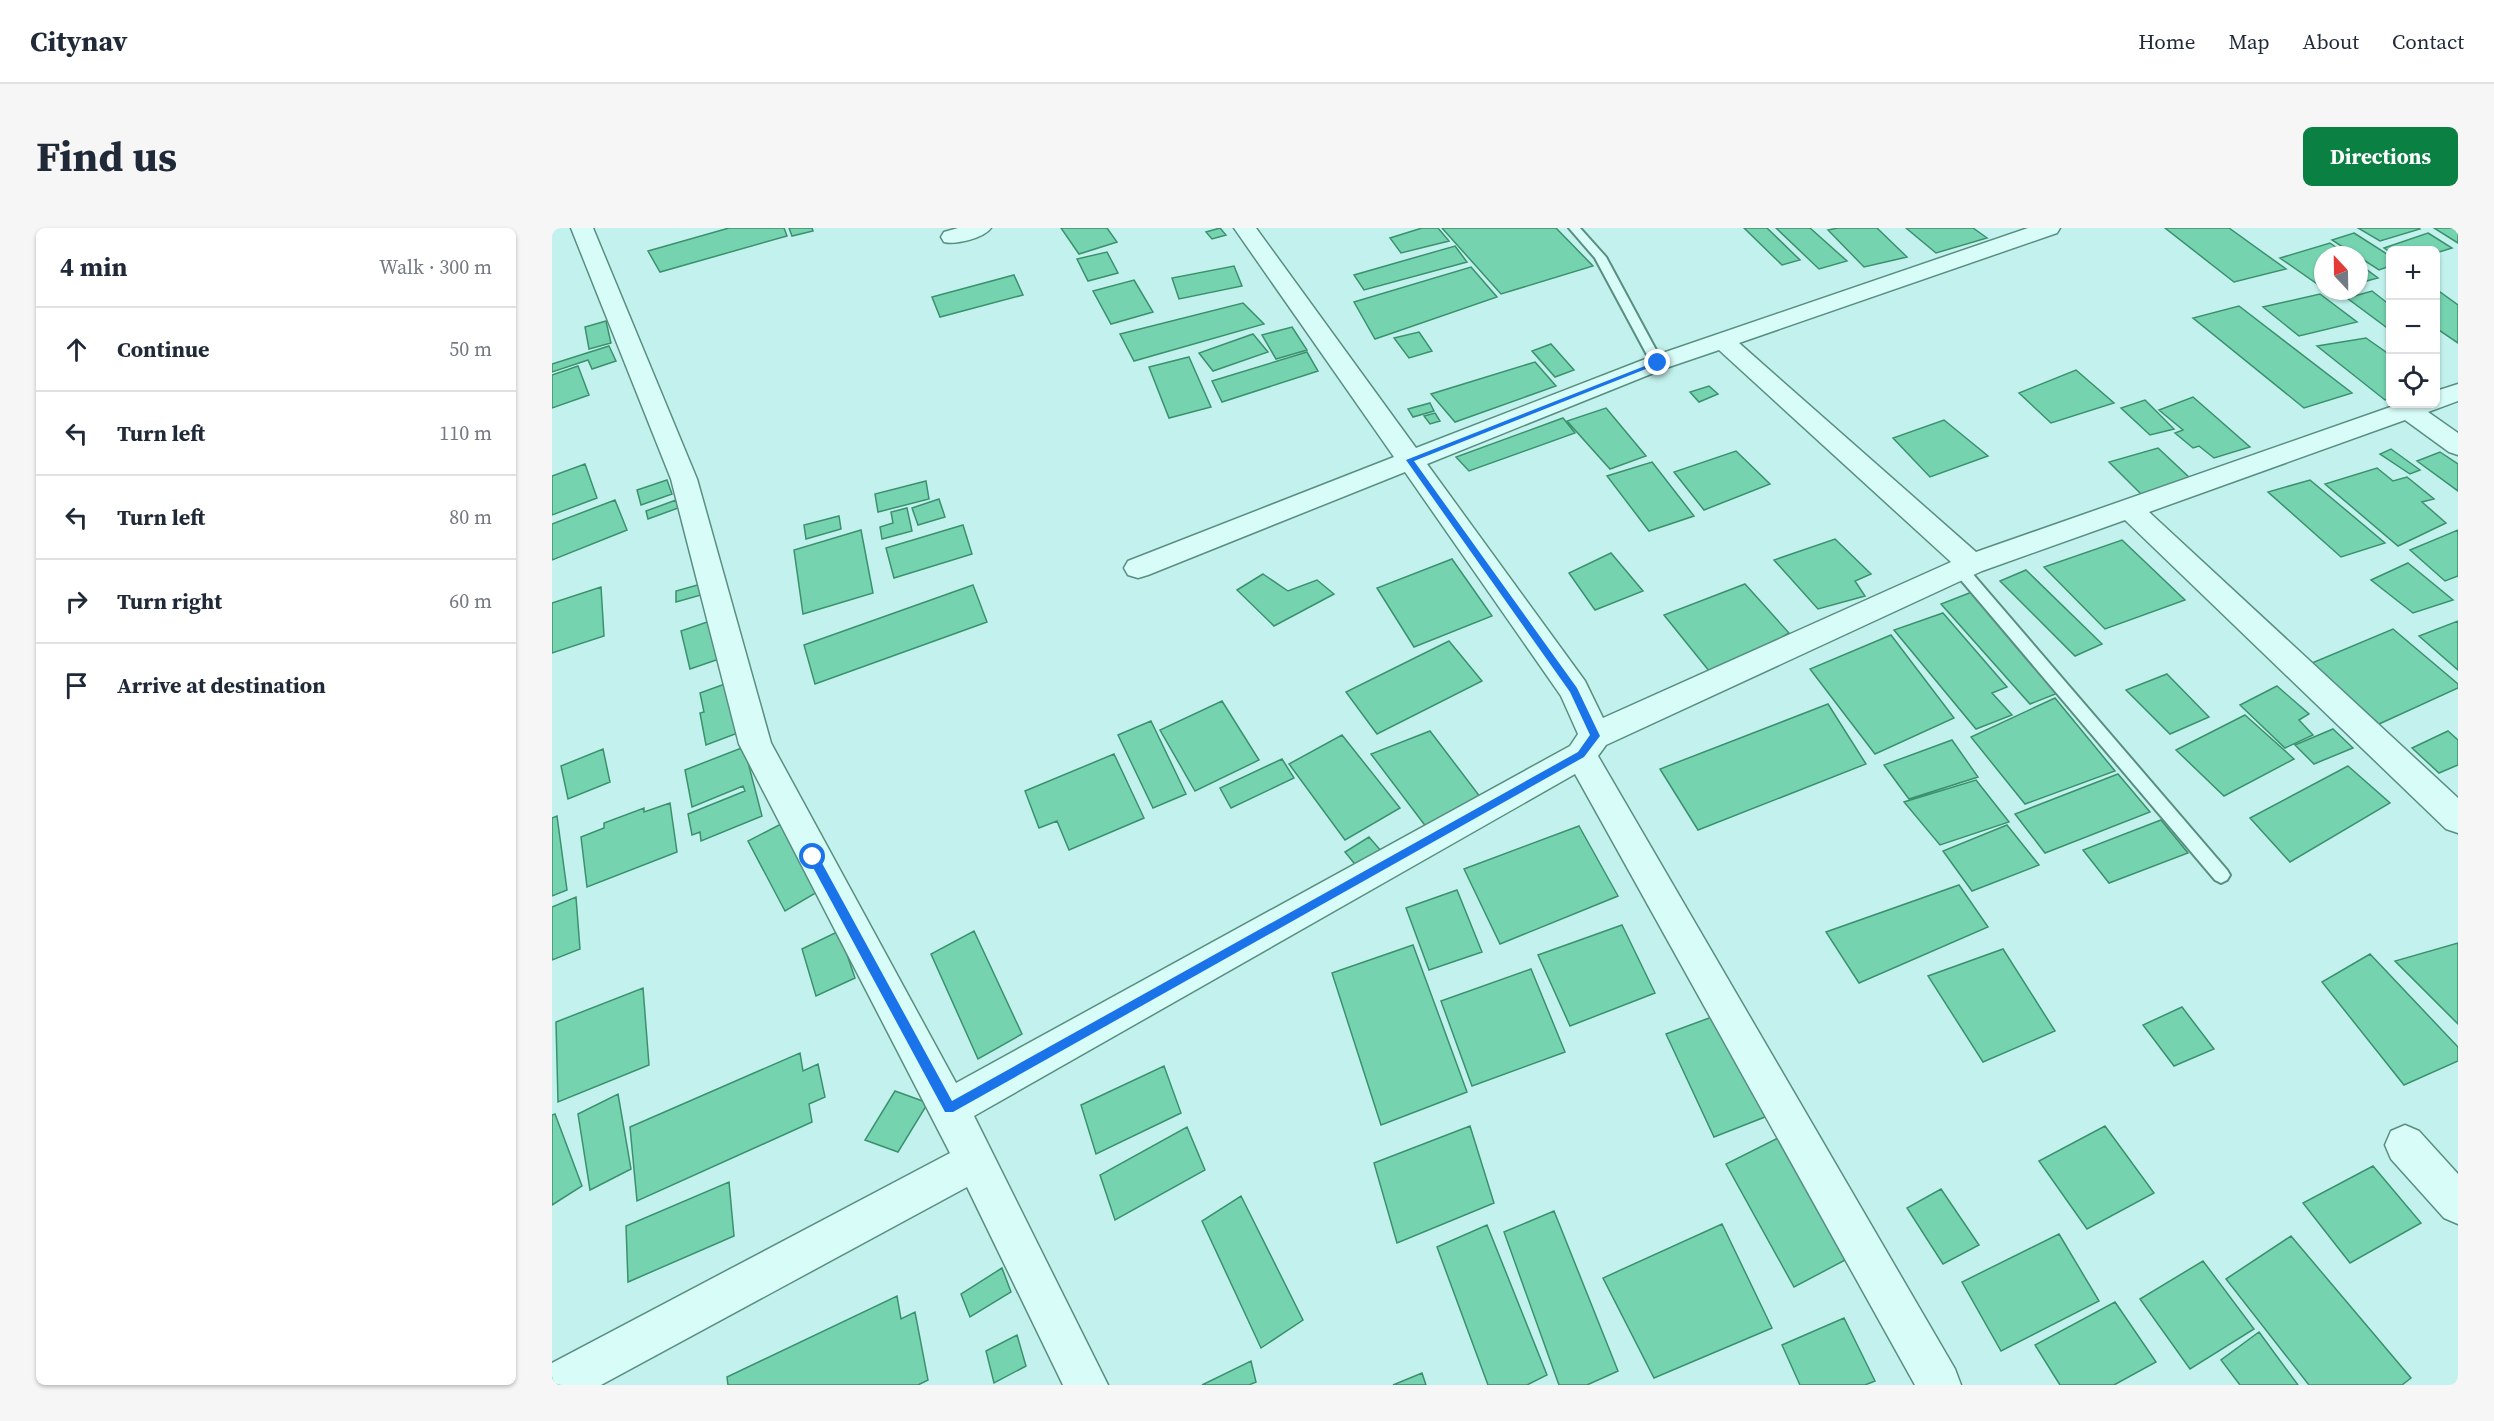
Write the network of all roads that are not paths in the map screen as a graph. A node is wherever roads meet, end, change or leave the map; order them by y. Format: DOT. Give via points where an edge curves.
graph roads {
  1 [pos="582,228"];
  2 [pos="980,228"];
  3 [pos="1245,228"];
  4 [pos="1574,228"];
  5 [pos="2049,228"];
  6 [pos="952,237"];
  7 [pos="1723,341"];
  8 [pos="1658,363"];
  9 [pos="2458,392"];
  10 [pos="2440,399"];
  11 [pos="2414,408"];
  12 [pos="2418,408"];
  13 [pos="2458,446"];
  14 [pos="1409,460"];
  15 [pos="2131,510"];
  16 [pos="1966,567"];
  17 [pos="1138,568"];
  18 [pos="1588,745"];
  19 [pos="2458,819"];
  20 [pos="2221,875"];
  21 [pos="949,1108"];
  22 [pos="2405,1145"];
  23 [pos="975,1161"];
  24 [pos="2458,1204"];
  25 [pos="556,1385"];
  26 [pos="1086,1385"];
  27 [pos="1939,1385"];
  1 -- 21 [label="street" via="684,479 755,744"];
  2 -- 6 [label="street"];
  3 -- 14 [label="street"];
  4 -- 8 [label="lane" via="1600,257"];
  5 -- 7 [label="street"];
  7 -- 8 [label="street"];
  7 -- 16 [label="street"];
  8 -- 14 [label="street"];
  9 -- 10 [label="street"];
  11 -- 15 [label="street"];
  12 -- 13 [label="street"];
  14 -- 17 [label="street"];
  14 -- 18 [label="street" via="1574,690"];
  15 -- 16 [label="street"];
  15 -- 19 [label="street"];
  16 -- 18 [label="street"];
  16 -- 20 [label="lane"];
  18 -- 21 [label="street"];
  18 -- 27 [label="street"];
  21 -- 23 [label="street"];
  22 -- 24 [label="street"];
  23 -- 25 [label="street"];
  23 -- 26 [label="street"];
}
